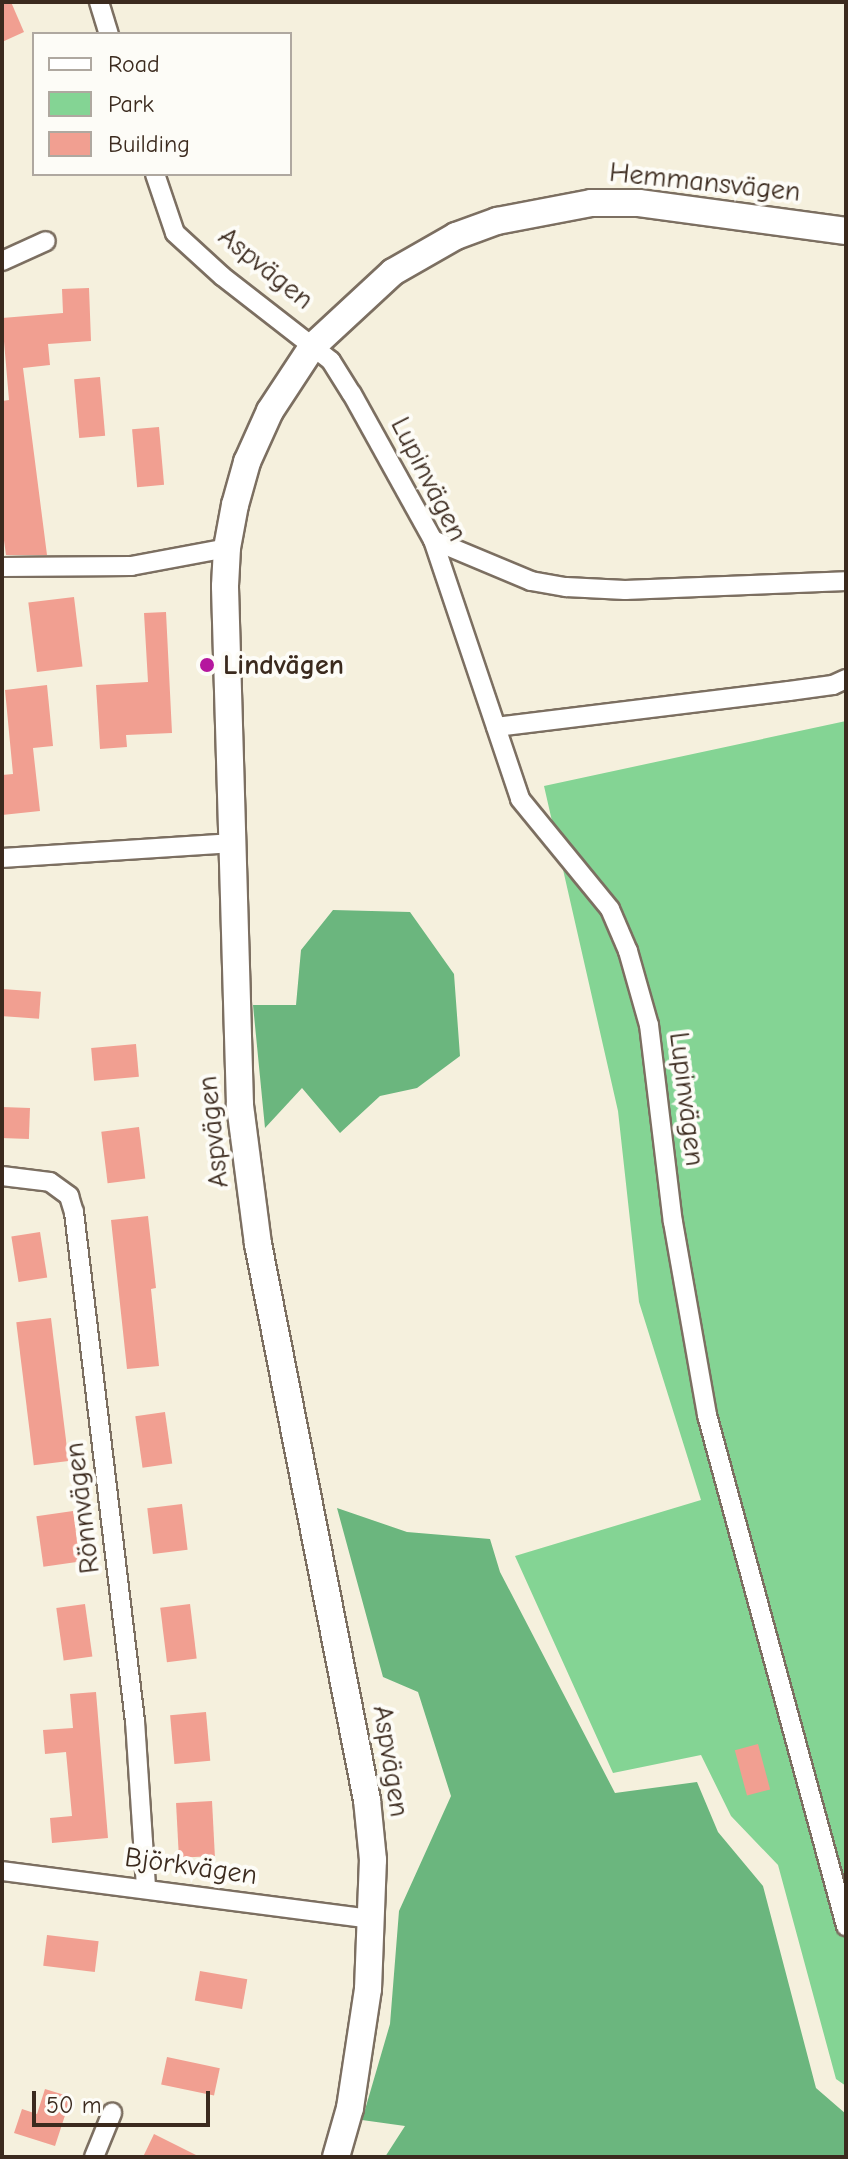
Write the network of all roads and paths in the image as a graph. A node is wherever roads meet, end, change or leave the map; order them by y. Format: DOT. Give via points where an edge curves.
graph roads {
  1 [pos="99,2"];
  2 [pos="108,32"];
  3 [pos="156,176"];
  4 [pos="846,231"];
  5 [pos="46,241"];
  6 [pos="2,261"];
  7 [pos="312,347"];
  8 [pos="433,540"];
  9 [pos="227,548"];
  10 [pos="2,567"];
  11 [pos="846,581"];
  12 [pos="846,679"];
  13 [pos="496,727"];
  14 [pos="233,843"];
  15 [pos="2,858"];
  16 [pos="2,1176"];
  17 [pos="2,1871"];
  18 [pos="146,1887"];
  19 [pos="373,1919"];
  20 [pos="846,1926"];
  21 [pos="112,2113"];
  22 [pos="94,2157"];
  23 [pos="336,2157"];
  1 -- 2 [label="street"];
  3 -- 7 [label="street, Aspvägen" via="175,233"];
  4 -- 7 [label="street, Hemmansvägen" via="639,203 544,210 497,221 423,253 357,302"];
  5 -- 6 [label="street"];
  7 -- 8 [label="street, Lupinvägen" via="331,361"];
  7 -- 9 [label="street, Aspvägen" via="270,411 247,462"];
  8 -- 11 [label="street" via="531,581 566,587 625,590"];
  8 -- 13 [label="street, Lupinvägen"];
  9 -- 10 [label="street" via="131,566"];
  9 -- 14 [label="street, Aspvägen"];
  12 -- 13 [label="street" via="833,685"];
  13 -- 20 [label="street, Lupinvägen" via="520,799 610,909 628,951 649,1025 673,1222 707,1415"];
  14 -- 15 [label="street"];
  14 -- 19 [label="street, Aspvägen" via="234,979 245,1155 367,1800"];
  16 -- 18 [label="street, Rönnvägen" via="50,1182 69,1196 74,1212 135,1721"];
  17 -- 18 [label="street, Björkvägen"];
  18 -- 19 [label="street, Björkvägen"];
  19 -- 23 [label="street, Aspvägen" via="360,2056"];
  21 -- 22 [label="street"];
}
